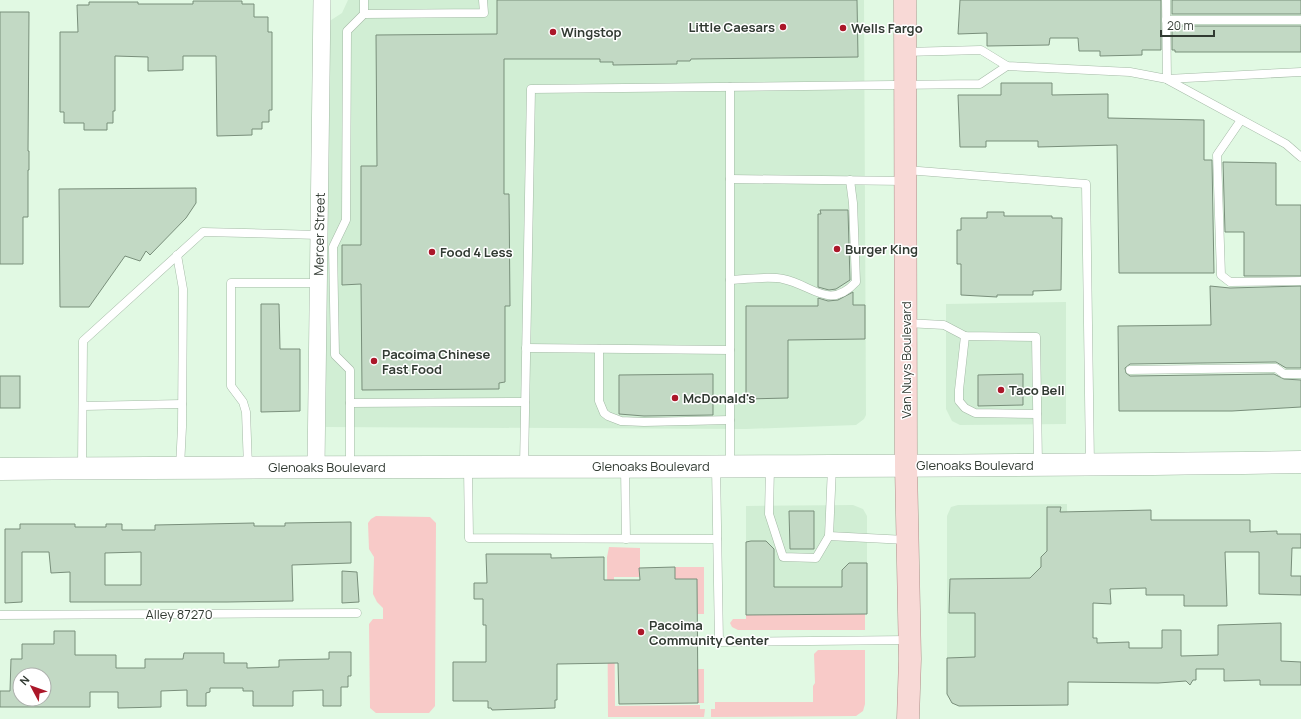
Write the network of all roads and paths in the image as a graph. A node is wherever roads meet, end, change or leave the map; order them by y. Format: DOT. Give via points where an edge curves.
graph roads {
  1 [pos="322,0"];
  2 [pos="364,0"];
  3 [pos="483,0"];
  4 [pos="905,0"];
  5 [pos="1166,0"];
  6 [pos="364,14"];
  7 [pos="1166,20"];
  8 [pos="1301,20"];
  9 [pos="905,52"];
  10 [pos="1007,66"];
  11 [pos="1301,72"];
  12 [pos="1167,80"];
  13 [pos="905,84"];
  14 [pos="730,86"];
  15 [pos="1241,120"];
  16 [pos="1301,157"];
  17 [pos="906,176"];
  18 [pos="730,178"];
  19 [pos="850,180"];
  20 [pos="319,235"];
  21 [pos="177,255"];
  22 [pos="730,280"];
  23 [pos="1301,281"];
  24 [pos="318,283"];
  25 [pos="906,323"];
  26 [pos="965,336"];
  27 [pos="526,348"];
  28 [pos="599,349"];
  29 [pos="730,350"];
  30 [pos="1130,370"];
  31 [pos="1301,374"];
  32 [pos="525,402"];
  33 [pos="350,403"];
  34 [pos="182,404"];
  35 [pos="84,406"];
  36 [pos="1037,414"];
  37 [pos="730,420"];
  38 [pos="1301,462"];
  39 [pos="1038,465"];
  40 [pos="1090,465"];
  41 [pos="625,466"];
  42 [pos="723,466"];
  43 [pos="770,466"];
  44 [pos="832,466"];
  45 [pos="906,466"];
  46 [pos="180,467"];
  47 [pos="248,467"];
  48 [pos="316,467"];
  49 [pos="350,467"];
  50 [pos="468,467"];
  51 [pos="524,467"];
  52 [pos="82,468"];
  53 [pos="0,469"];
  54 [pos="829,536"];
  55 [pos="626,538"];
  56 [pos="717,539"];
  57 [pos="908,540"];
  58 [pos="357,613"];
  59 [pos="0,615"];
  60 [pos="910,640"];
  61 [pos="908,719"];
  1 -- 20 [label="street, Mercer Street"];
  2 -- 6 [label="lane"];
  3 -- 6 [label="lane" via="484,13"];
  4 -- 9 [label="main road, Van Nuys Boulevard"];
  5 -- 7 [label="lane"];
  6 -- 33 [label="lane" via="347,30 346,220 333,247 335,355 350,370"];
  7 -- 8 [label="lane"];
  7 -- 12 [label="lane"];
  9 -- 10 [label="lane" via="980,50"];
  9 -- 13 [label="main road, Van Nuys Boulevard"];
  10 -- 12 [label="lane" via="1130,72"];
  10 -- 13 [label="lane" via="980,84"];
  11 -- 12 [label="lane"];
  12 -- 15 [label="lane"];
  13 -- 14 [label="lane"];
  13 -- 17 [label="main road, Van Nuys Boulevard"];
  14 -- 18 [label="lane"];
  14 -- 27 [label="lane" via="531,89"];
  15 -- 16 [label="lane" via="1286,144"];
  15 -- 23 [label="lane" via="1217,155 1221,275 1230,282"];
  17 -- 19 [label="lane"];
  17 -- 25 [label="main road, Van Nuys Boulevard"];
  17 -- 40 [label="lane" via="1086,184"];
  18 -- 19 [label="lane"];
  18 -- 22 [label="lane"];
  19 -- 22 [label="lane" via="856,282 847,292 833,296 818,294 801,284 782,278"];
  20 -- 21 [label="lane" via="203,232"];
  20 -- 24 [label="street, Mercer Street"];
  21 -- 34 [label="lane" via="183,289"];
  21 -- 35 [label="lane" via="84,341"];
  22 -- 29 [label="lane"];
  24 -- 47 [label="lane" via="231,283 231,386 243,402 246,412"];
  24 -- 48 [label="street, Mercer Street"];
  25 -- 26 [label="lane" via="944,325"];
  25 -- 45 [label="main road, Van Nuys Boulevard"];
  26 -- 36 [label="lane" via="959,390 960,401 965,408 975,413"];
  26 -- 36 [label="lane" via="1036,337"];
  27 -- 28 [label="lane"];
  27 -- 32 [label="lane"];
  28 -- 29 [label="lane"];
  28 -- 37 [label="lane" via="600,401 604,413 608,416 620,421"];
  29 -- 37 [label="lane"];
  30 -- 31 [label="lane" via="1276,368 1284,374"];
  32 -- 33 [label="lane"];
  32 -- 51 [label="lane"];
  33 -- 49 [label="lane"];
  34 -- 35 [label="lane"];
  34 -- 46 [label="lane"];
  35 -- 52 [label="lane"];
  36 -- 39 [label="lane"];
  37 -- 42 [label="lane"];
  38 -- 40 [label="main road, Glenoaks Boulevard"];
  39 -- 40 [label="main road, Glenoaks Boulevard"];
  39 -- 45 [label="main road, Glenoaks Boulevard"];
  41 -- 42 [label="main road, Glenoaks Boulevard"];
  41 -- 51 [label="main road, Glenoaks Boulevard"];
  41 -- 55 [label="lane"];
  42 -- 43 [label="main road, Glenoaks Boulevard"];
  42 -- 56 [label="lane"];
  43 -- 44 [label="main road, Glenoaks Boulevard"];
  43 -- 54 [label="lane" via="769,514 783,557 816,558"];
  44 -- 45 [label="main road, Glenoaks Boulevard"];
  44 -- 54 [label="lane"];
  45 -- 57 [label="main road, Van Nuys Boulevard"];
  46 -- 47 [label="main road, Glenoaks Boulevard"];
  46 -- 52 [label="main road, Glenoaks Boulevard"];
  47 -- 48 [label="main road, Glenoaks Boulevard"];
  48 -- 49 [label="main road, Glenoaks Boulevard"];
  49 -- 50 [label="main road, Glenoaks Boulevard"];
  50 -- 51 [label="main road, Glenoaks Boulevard"];
  50 -- 55 [label="lane" via="469,538"];
  52 -- 53 [label="main road, Glenoaks Boulevard"];
  54 -- 57 [label="lane"];
  55 -- 56 [label="lane"];
  56 -- 60 [label="lane" via="719,642"];
  57 -- 60 [label="main road, Van Nuys Boulevard"];
  58 -- 59 [label="lane, Alley 87270"];
  60 -- 61 [label="main road, Van Nuys Boulevard"];
}
